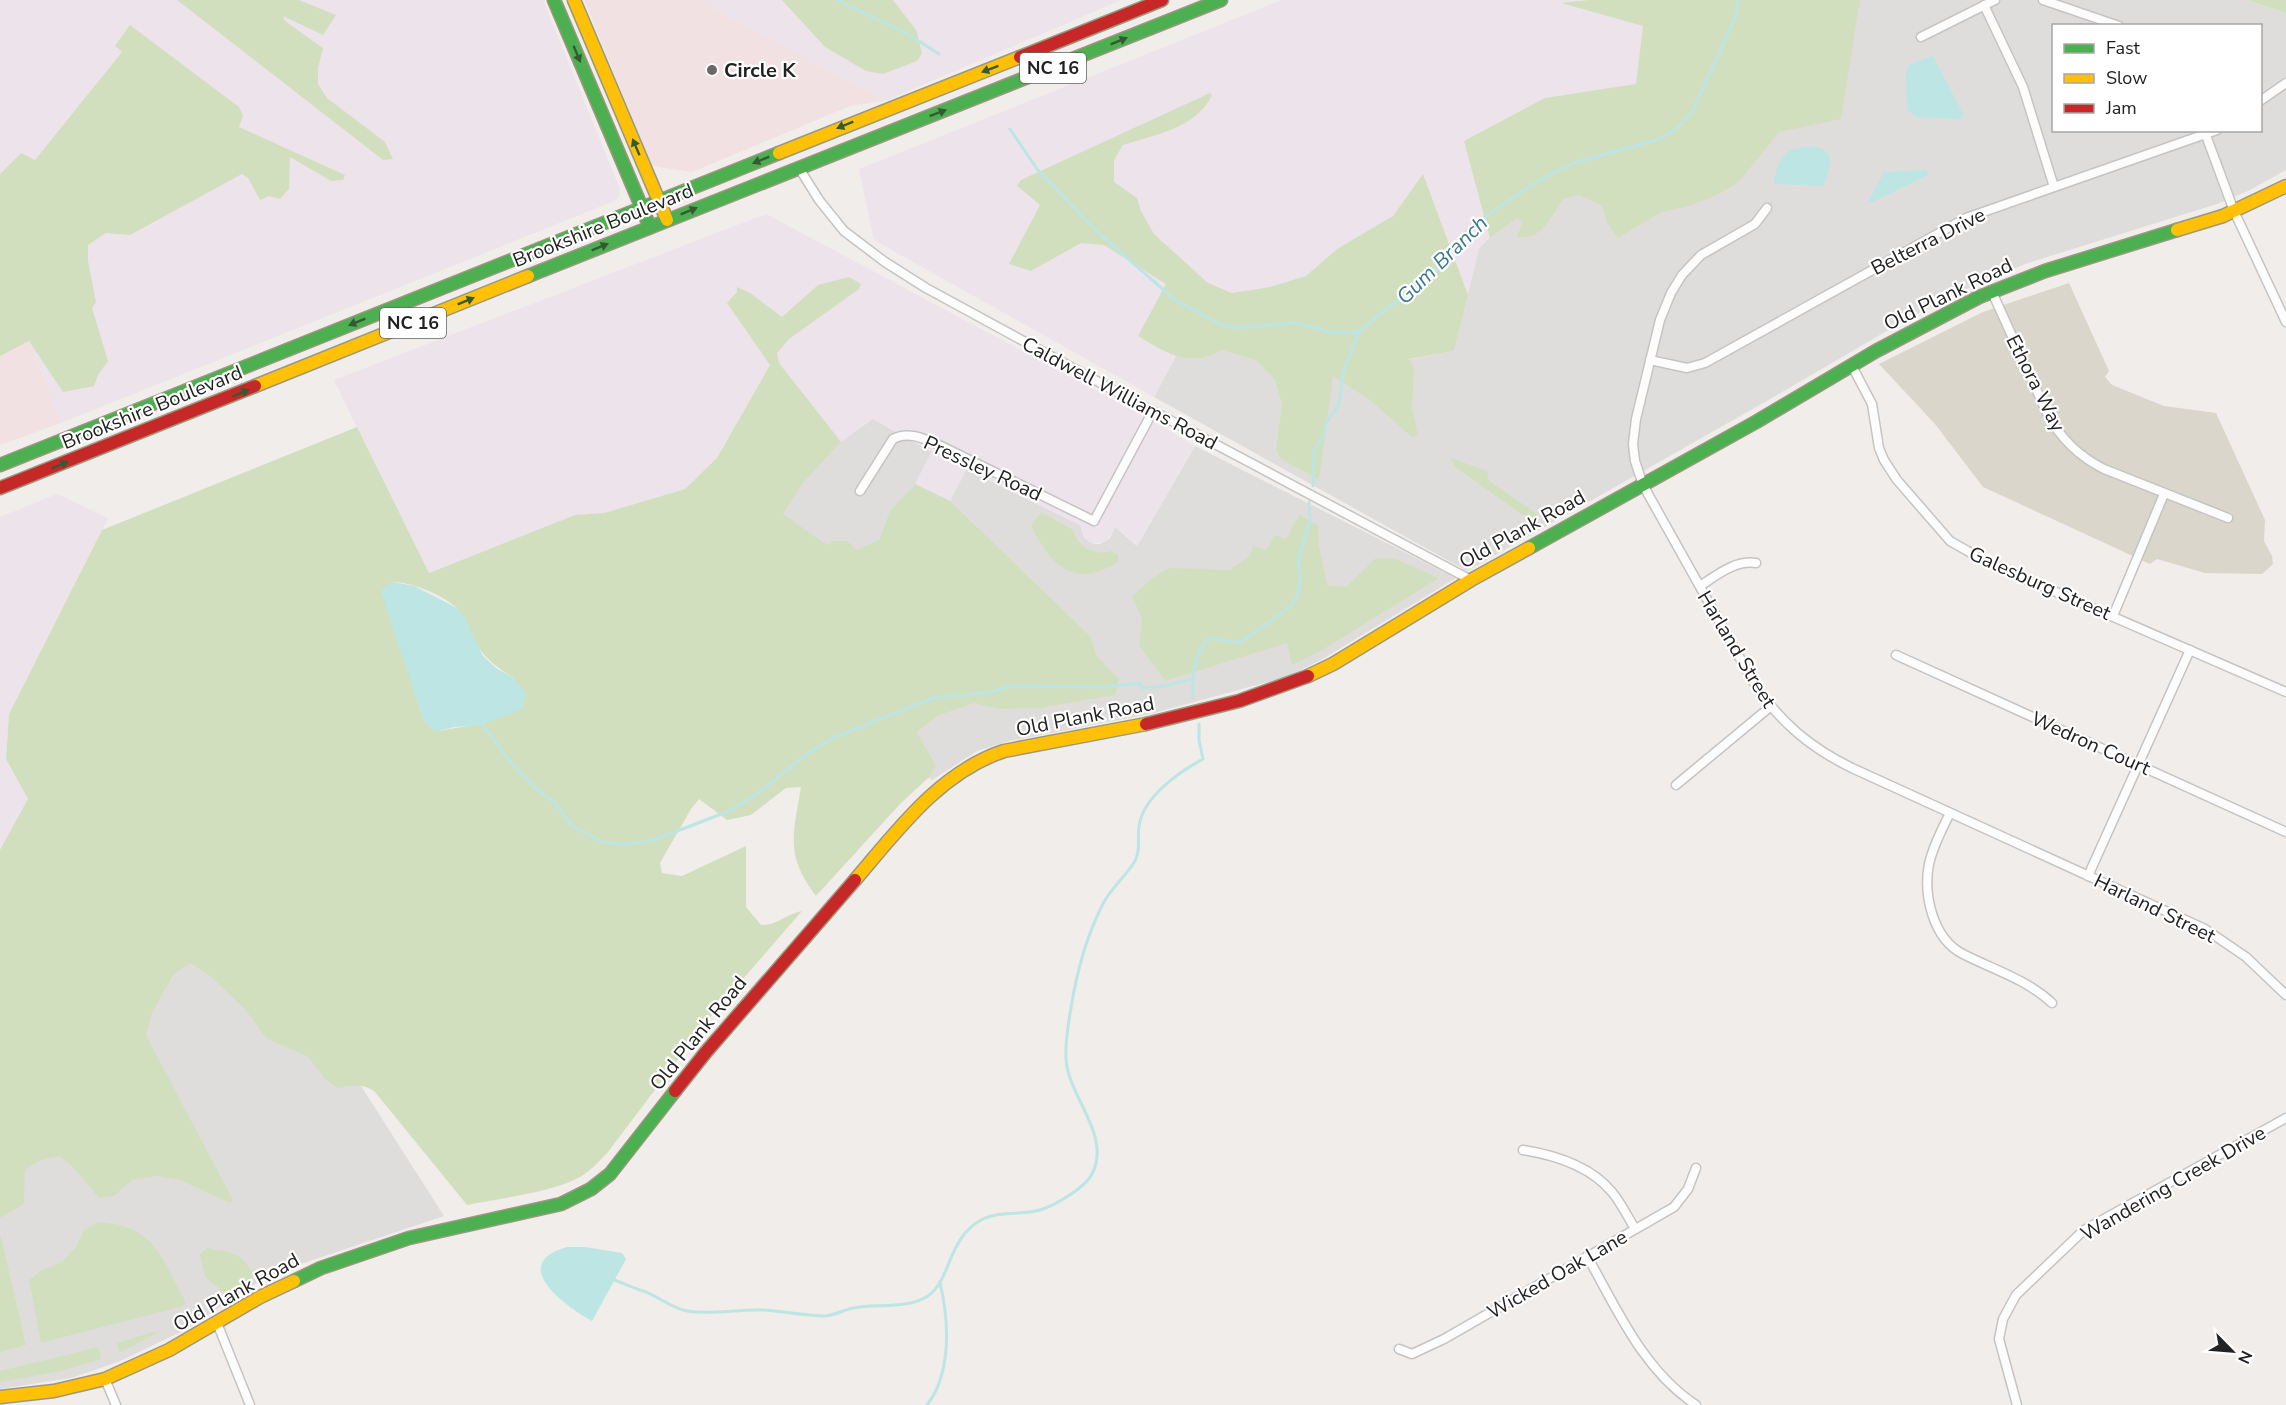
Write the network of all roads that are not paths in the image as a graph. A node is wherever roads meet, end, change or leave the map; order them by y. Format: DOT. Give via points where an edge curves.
graph roads {
  1 [pos="554,0"];
  2 [pos="574,0"];
  3 [pos="1162,0"];
  4 [pos="1221,0"];
  5 [pos="1995,0"];
  6 [pos="2043,0"];
  7 [pos="1984,5"];
  8 [pos="2113,24"];
  9 [pos="1921,37"];
  10 [pos="2286,83"];
  11 [pos="934,91"];
  12 [pos="2262,100"];
  13 [pos="2205,133"];
  14 [pos="781,152"];
  15 [pos="799,168"];
  16 [pos="2286,186"];
  17 [pos="2054,187"];
  18 [pos="658,201"];
  19 [pos="711,202"];
  20 [pos="642,208"];
  21 [pos="1767,208"];
  22 [pos="2234,211"];
  23 [pos="667,220"];
  24 [pos="650,227"];
  25 [pos="518,258"];
  26 [pos="1992,292"];
  27 [pos="411,300"];
  28 [pos="419,320"];
  29 [pos="2286,322"];
  30 [pos="1650,360"];
  31 [pos="1852,366"];
  32 [pos="276,379"];
  33 [pos="1154,411"];
  34 [pos="0,465"];
  35 [pos="1643,485"];
  36 [pos="0,488"];
  37 [pos="860,491"];
  38 [pos="2164,494"];
  39 [pos="2228,518"];
  40 [pos="1756,563"];
  41 [pos="1471,579"];
  42 [pos="1700,586"];
  43 [pos="2113,616"];
  44 [pos="2190,650"];
  45 [pos="1896,655"];
  46 [pos="2286,692"];
  47 [pos="1770,707"];
  48 [pos="2139,764"];
  49 [pos="1676,785"];
  50 [pos="1950,813"];
  51 [pos="2286,832"];
  52 [pos="2088,876"];
  53 [pos="2286,995"];
  54 [pos="2052,1003"];
  55 [pos="2286,1118"];
  56 [pos="1523,1150"];
  57 [pos="1696,1168"];
  58 [pos="1635,1229"];
  59 [pos="1587,1256"];
  60 [pos="216,1323"];
  61 [pos="1399,1349"];
  62 [pos="105,1378"];
  63 [pos="0,1397"];
  64 [pos="116,1405"];
  65 [pos="250,1405"];
  66 [pos="1696,1405"];
  67 [pos="2017,1405"];
  1 -- 20 [label="main road, one-way"];
  18 -- 2 [label="main road, one-way"];
  3 -- 11 [label="main road, Brookshire Boulevard / NC 16, one-way"];
  15 -- 4 [label="main road, Brookshire Boulevard / NC 16, one-way"];
  5 -- 7 [label="street"];
  6 -- 8 [label="street"];
  7 -- 9 [label="street"];
  7 -- 17 [label="street" via="2023,87"];
  10 -- 12 [label="street"];
  11 -- 14 [label="main road, Brookshire Boulevard / NC 16, one-way"];
  11 -- 15 [label="main road" via="857,136 806,157"];
  13 -- 17 [label="street, Belterra Drive"];
  13 -- 22 [label="street"];
  14 -- 18 [label="main road, Brookshire Boulevard / NC 16, one-way"];
  14 -- 19 [label="main road" via="779,166 730,186"];
  15 -- 19 [label="main road, Brookshire Boulevard / NC 16"];
  15 -- 33 [label="street, Caldwell Williams Road" via="837,224 885,262"];
  16 -- 22 [label="main road, Old Plank Road"];
  17 -- 30 [label="street, Belterra Drive" via="1966,218 1705,363 1686,368"];
  18 -- 20 [label="main road, Brookshire Boulevard / NC 16"];
  18 -- 23 [label="main road"];
  23 -- 19 [label="main road, Brookshire Boulevard / NC 16, one-way"];
  20 -- 24 [label="main road"];
  20 -- 25 [label="main road, Brookshire Boulevard / NC 16"];
  21 -- 30 [label="street, Harland Street" via="1755,224 1701,255 1682,275 1660,320"];
  22 -- 26 [label="main road, Old Plank Road" via="2045,271"];
  22 -- 29 [label="street"];
  23 -- 24 [label="main road, Brookshire Boulevard / NC 16"];
  28 -- 24 [label="main road, Brookshire Boulevard / NC 16, one-way"];
  25 -- 27 [label="main road, Brookshire Boulevard / NC 16"];
  25 -- 28 [label="main road" via="424,307"];
  26 -- 31 [label="main road, Old Plank Road"];
  26 -- 38 [label="street, Ethora Way" via="2047,413 2063,438 2095,464"];
  27 -- 32 [label="main road" via="407,313"];
  27 -- 34 [label="main road, Brookshire Boulevard / NC 16, one-way"];
  28 -- 32 [label="main road, Brookshire Boulevard / NC 16"];
  30 -- 35 [label="street, Harland Street" via="1633,444"];
  31 -- 35 [label="main road, Old Plank Road"];
  31 -- 43 [label="street, Galesburg Street" via="1872,404 1884,460 1950,541 1986,562"];
  36 -- 32 [label="main road, Brookshire Boulevard / NC 16, one-way"];
  33 -- 37 [label="street, Pressley Road" via="1094,521 911,435 893,439"];
  33 -- 41 [label="street, Caldwell Williams Road"];
  35 -- 41 [label="main road, Old Plank Road"];
  35 -- 42 [label="street, Harland Street"];
  38 -- 39 [label="street, Ethora Way"];
  38 -- 43 [label="street"];
  40 -- 42 [label="street" via="1738,564"];
  41 -- 60 [label="main road, Old Plank Road" via="1333,664 1293,683 1162,721 1004,751 964,769 906,821 706,1052 601,1182 561,1204 420,1235 340,1261 278,1287"];
  42 -- 47 [label="street, Harland Street"];
  43 -- 44 [label="street, Galesburg Street"];
  44 -- 46 [label="street, Galesburg Street"];
  44 -- 48 [label="street"];
  45 -- 48 [label="street, Wedron Court"];
  47 -- 49 [label="street"];
  47 -- 50 [label="street, Harland Street" via="1822,753"];
  48 -- 51 [label="street, Wedron Court"];
  48 -- 52 [label="street"];
  50 -- 52 [label="street, Harland Street"];
  50 -- 54 [label="street" via="1928,875 1938,930 1960,953 2037,989"];
  52 -- 53 [label="street, Harland Street" via="2205,929 2246,957"];
  55 -- 67 [label="street, Wandering Creek Drive" via="2084,1230 2016,1295 2003,1319 1999,1339"];
  56 -- 58 [label="street" via="1544,1153 1584,1169 1611,1191"];
  57 -- 58 [label="street, Wicked Oak Lane" via="1688,1189 1674,1207"];
  58 -- 59 [label="street, Wicked Oak Lane"];
  59 -- 61 [label="street, Wicked Oak Lane" via="1444,1339 1412,1354"];
  59 -- 66 [label="street" via="1629,1333 1674,1389"];
  60 -- 62 [label="main road, Old Plank Road" via="169,1350"];
  60 -- 65 [label="street"];
  62 -- 63 [label="main road, Old Plank Road" via="54,1391"];
  62 -- 64 [label="street"];
}
